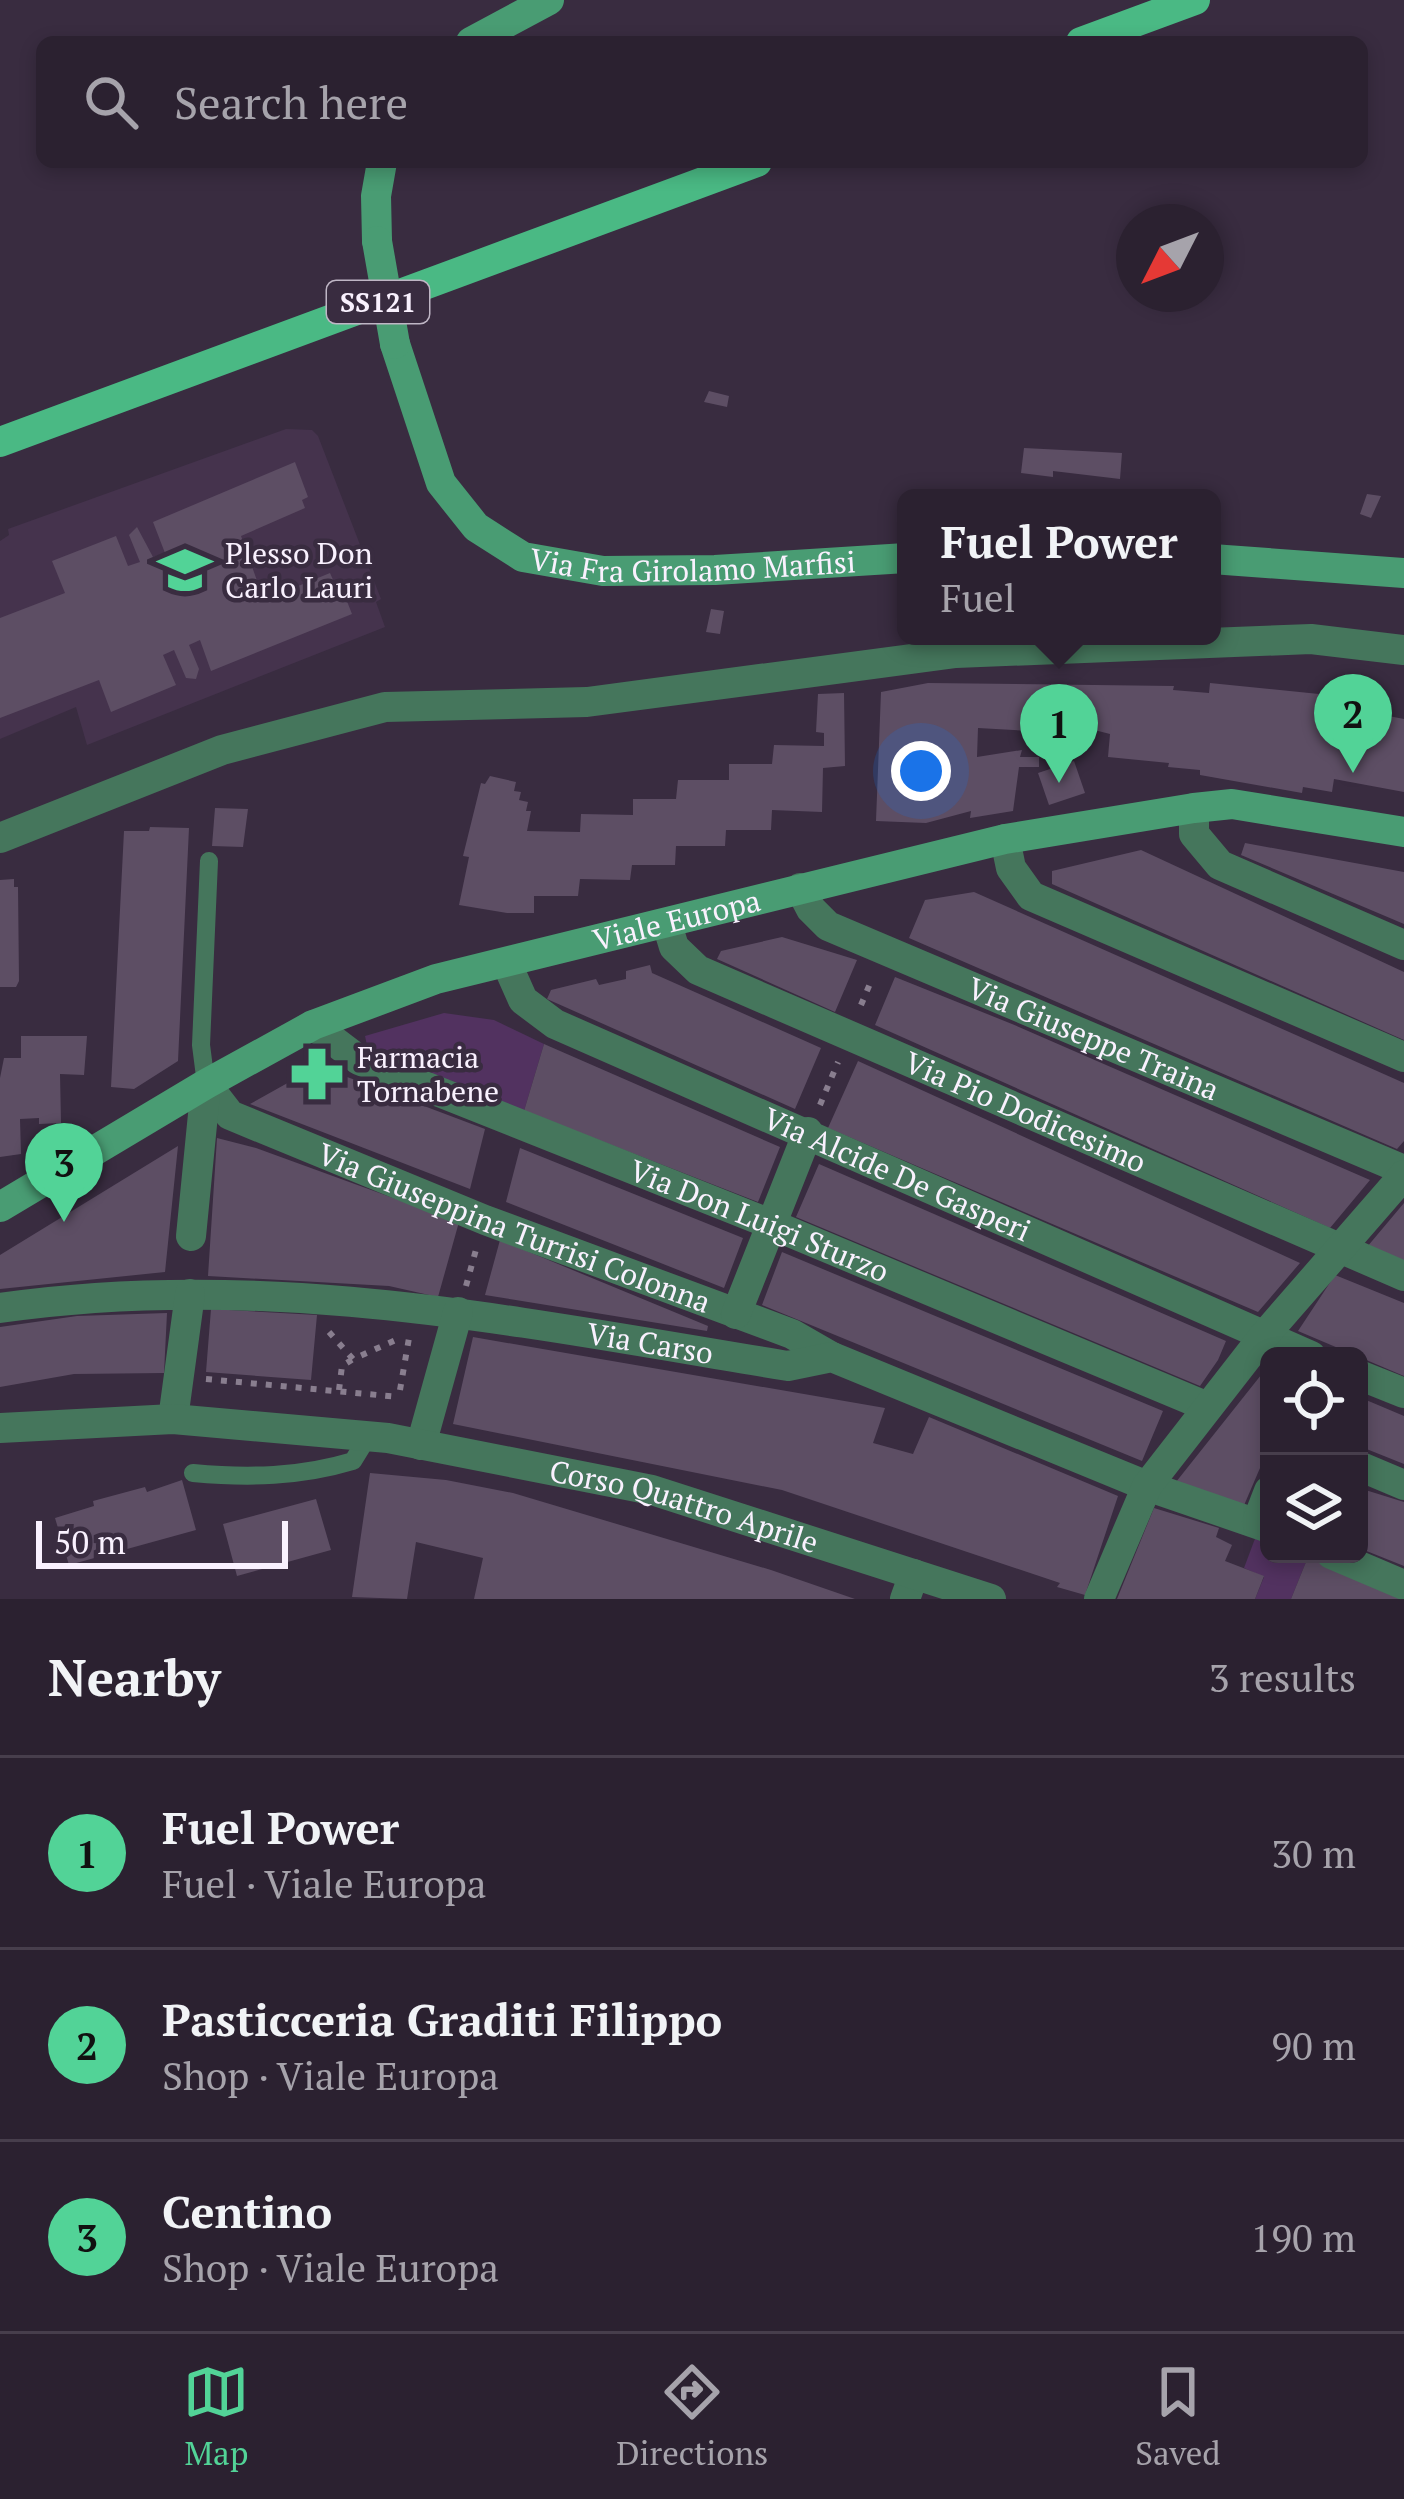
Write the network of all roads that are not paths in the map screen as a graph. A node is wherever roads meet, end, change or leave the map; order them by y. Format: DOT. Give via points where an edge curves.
graph roads {
  1 [pos="549,0"];
  2 [pos="1195,0"];
  3 [pos="482,36"];
  4 [pos="1097,36"];
  5 [pos="381,168"];
  6 [pos="741,168"];
  7 [pos="0,442"];
  8 [pos="897,560"];
  9 [pos="1221,560"];
  10 [pos="1404,573"];
  11 [pos="1221,643"];
  12 [pos="1159,645"];
  13 [pos="1404,650"];
  14 [pos="1194,808"];
  15 [pos="1404,832"];
  16 [pos="0,838"];
  17 [pos="1005,839"];
  18 [pos="208,861"];
  19 [pos="800,888"];
  20 [pos="667,925"];
  21 [pos="1404,946"];
  22 [pos="507,964"];
  23 [pos="314,1025"];
  24 [pos="1404,1057"];
  25 [pos="206,1084"];
  26 [pos="808,1132"];
  27 [pos="1404,1173"];
  28 [pos="0,1207"];
  29 [pos="772,1225"];
  30 [pos="190,1236"];
  31 [pos="1338,1249"];
  32 [pos="1404,1276"];
  33 [pos="190,1294"];
  34 [pos="0,1308"];
  35 [pos="458,1312"];
  36 [pos="736,1314"];
  37 [pos="1263,1337"];
  38 [pos="1288,1347"];
  39 [pos="832,1358"];
  40 [pos="1368,1379"];
  41 [pos="1404,1393"];
  42 [pos="1208,1407"];
  43 [pos="173,1419"];
  44 [pos="0,1428"];
  45 [pos="379,1437"];
  46 [pos="422,1445"];
  47 [pos="1368,1470"];
  48 [pos="193,1473"];
  49 [pos="1404,1485"];
  50 [pos="1147,1486"];
  51 [pos="1260,1524"];
  52 [pos="1352,1563"];
  53 [pos="1404,1585"];
  54 [pos="909,1587"];
  55 [pos="991,1599"];
  56 [pos="1100,1599"];
  1 -- 3 [label="main road"];
  2 -- 4 [label="main road"];
  5 -- 8 [label="main road, Via Fra Girolamo Marfisi, bridge" via="377,241 395,344 441,482 476,527 524,557 603,571"];
  6 -- 7 [label="main road, SS121"];
  9 -- 10 [label="main road"];
  11 -- 13 [label="street" via="1311,639"];
  12 -- 16 [label="street" via="956,653 587,703 385,707 222,750"];
  14 -- 15 [label="main road, Viale Europa" via="1232,803"];
  14 -- 17 [label="main road, Viale Europa"];
  14 -- 21 [label="street" via="1195,833 1220,865"];
  17 -- 19 [label="main road, Viale Europa"];
  17 -- 24 [label="street" via="1011,868 1031,896"];
  18 -- 25 [label="lane"];
  19 -- 20 [label="main road, Viale Europa"];
  19 -- 27 [label="street, Via Giuseppe Traina" via="828,926"];
  20 -- 22 [label="main road, Viale Europa"];
  20 -- 31 [label="street, Via Pio Dodicesimo" via="674,947 698,970"];
  22 -- 23 [label="main road, Viale Europa" via="436,979"];
  22 -- 26 [label="street, Via Alcide De Gasperi" via="523,1000 555,1024"];
  23 -- 25 [label="main road, Viale Europa"];
  23 -- 29 [label="street, Via Don Luigi Sturzo" via="359,1060"];
  25 -- 28 [label="main road, Viale Europa"];
  25 -- 30 [label="street"];
  25 -- 36 [label="street, Via Giuseppina Turrisi Colonna" via="230,1115"];
  26 -- 29 [label="street"];
  26 -- 37 [label="street, Via Alcide De Gasperi"];
  27 -- 31 [label="street"];
  29 -- 36 [label="street"];
  29 -- 42 [label="street, Via Don Luigi Sturzo"];
  31 -- 32 [label="street, Via Pio Dodicesimo"];
  31 -- 37 [label="street"];
  33 -- 34 [label="street, Via Carso" via="86,1295"];
  33 -- 35 [label="street, Via Carso" via="260,1292"];
  33 -- 43 [label="street"];
  35 -- 39 [label="street, Via Carso" via="788,1366"];
  35 -- 46 [label="street"];
  36 -- 39 [label="street, Via Giuseppina Turrisi Colonna"];
  37 -- 38 [label="street, Via Alcide De Gasperi"];
  37 -- 42 [label="street"];
  39 -- 50 [label="street, Via Carso"];
  40 -- 41 [label="street"];
  42 -- 50 [label="street"];
  43 -- 44 [label="street, Corso Quattro Aprile"];
  43 -- 45 [label="street, Corso Quattro Aprile"];
  45 -- 46 [label="street, Corso Quattro Aprile"];
  45 -- 48 [label="lane" via="353,1461 315,1473"];
  46 -- 54 [label="street, Corso Quattro Aprile" via="652,1490"];
  47 -- 49 [label="street"];
  50 -- 51 [label="street, Via Carso"];
  50 -- 56 [label="street"];
  52 -- 53 [label="street"];
  54 -- 55 [label="street, Corso Quattro Aprile"];
}
